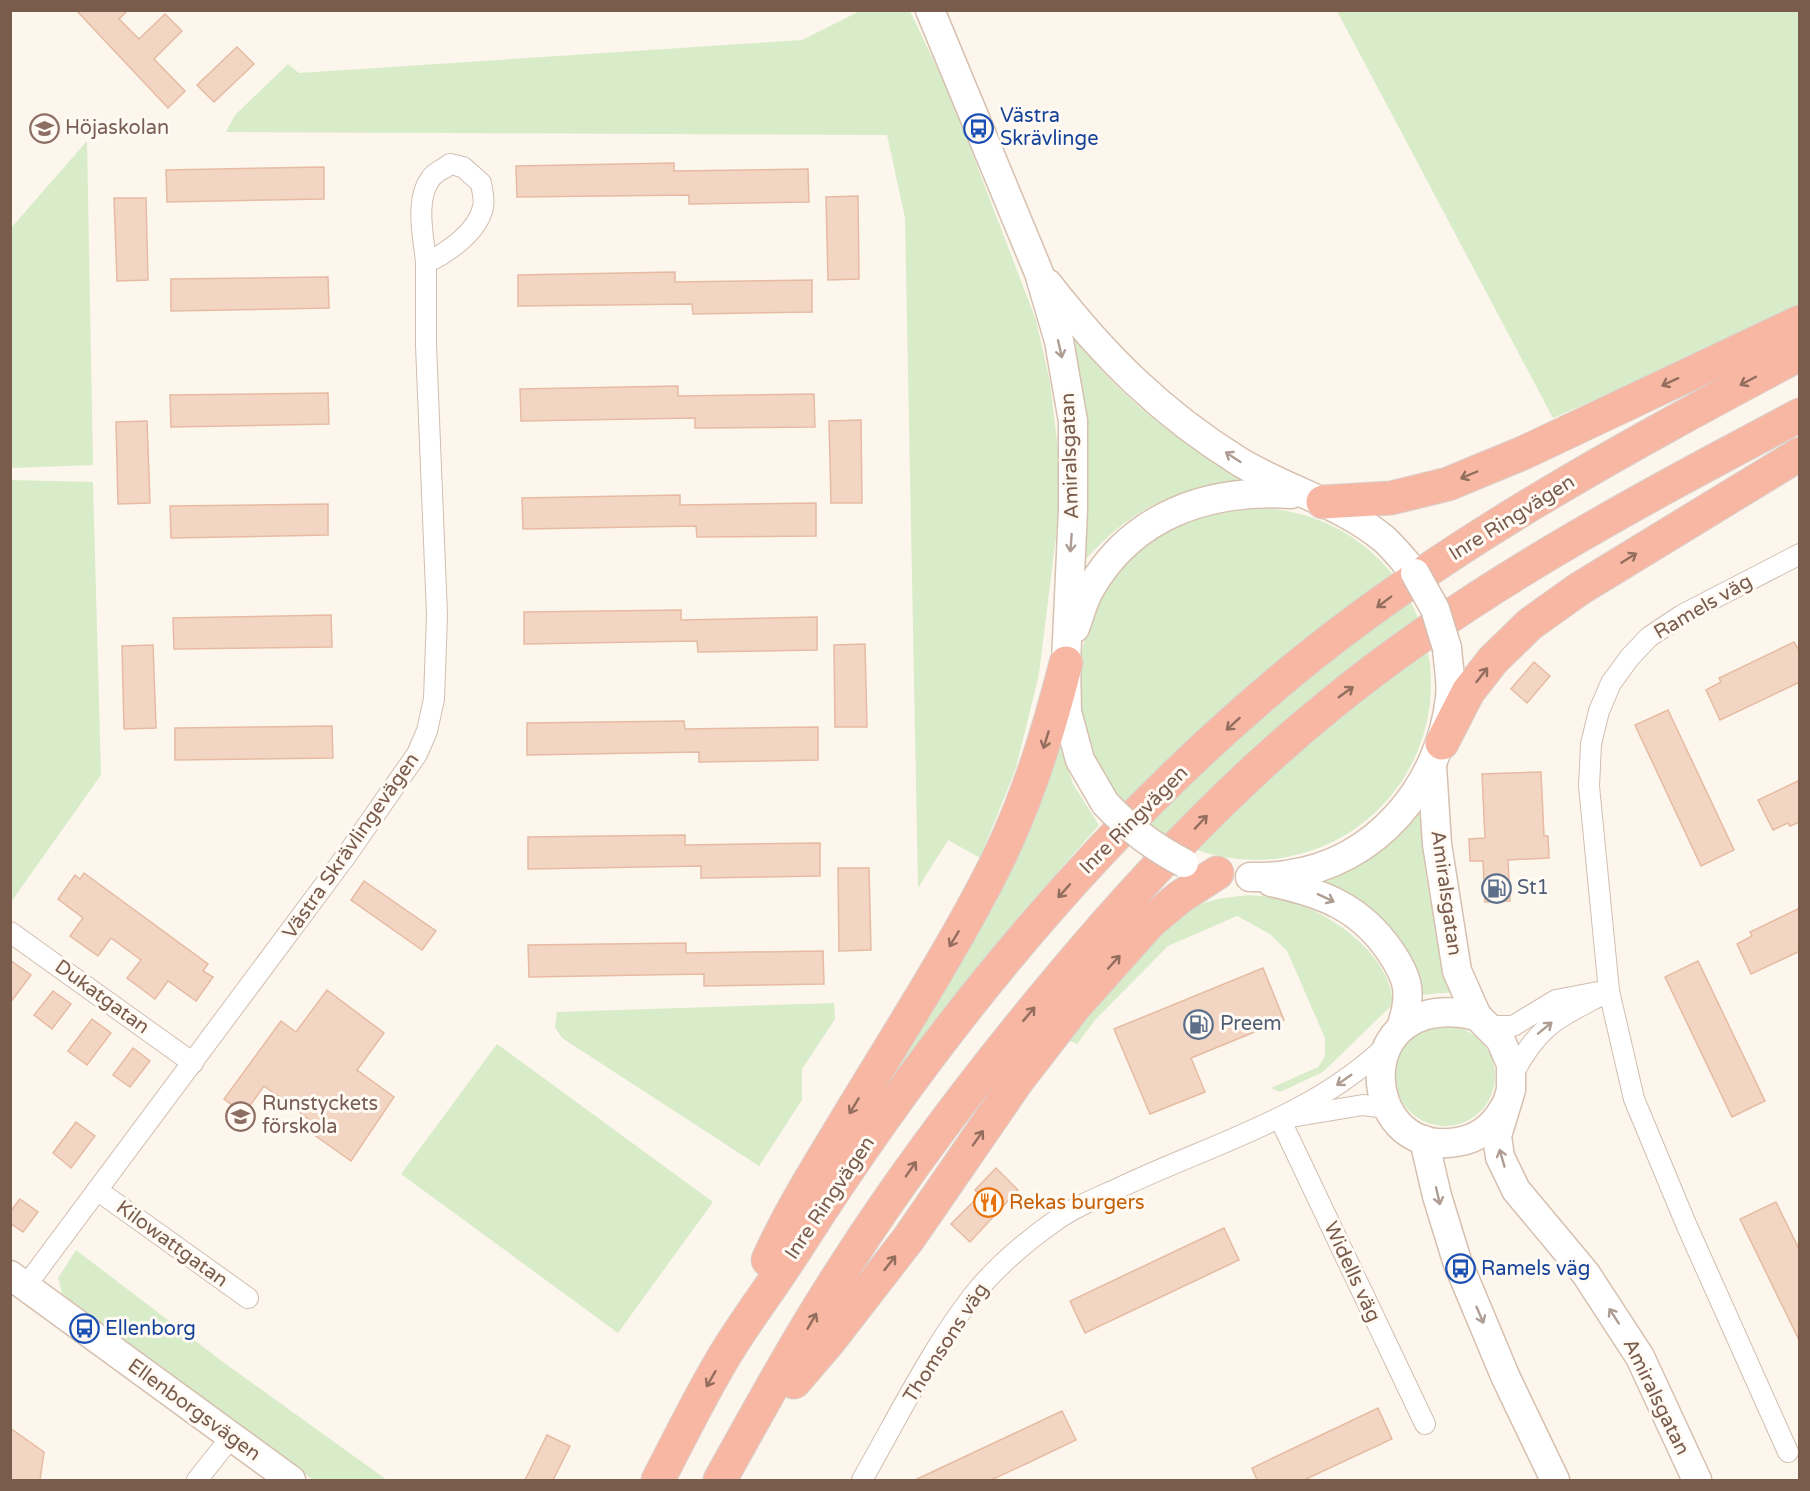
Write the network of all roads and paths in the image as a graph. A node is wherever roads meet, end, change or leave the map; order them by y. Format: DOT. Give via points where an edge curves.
graph roads {
  1 [pos="932,15"];
  2 [pos="426,263"];
  3 [pos="1039,273"];
  4 [pos="1800,322"];
  5 [pos="1800,354"];
  6 [pos="1800,415"];
  7 [pos="1800,454"];
  8 [pos="1313,498"];
  9 [pos="1800,554"];
  10 [pos="1067,653"];
  11 [pos="1437,755"];
  12 [pos="1217,873"];
  13 [pos="1250,877"];
  14 [pos="10,932"];
  15 [pos="1609,991"];
  16 [pos="1483,1021"];
  17 [pos="1395,1036"];
  18 [pos="193,1063"];
  19 [pos="1510,1089"];
  20 [pos="1387,1108"];
  21 [pos="1280,1119"];
  22 [pos="1424,1140"];
  23 [pos="823,1183"];
  24 [pos="97,1190"];
  25 [pos="15,1289"];
  26 [pos="248,1298"];
  27 [pos="1425,1425"];
  28 [pos="232,1436"];
  29 [pos="743,1439"];
  30 [pos="1788,1452"];
  31 [pos="197,1480"];
  32 [pos="291,1480"];
  33 [pos="658,1480"];
  34 [pos="720,1480"];
  35 [pos="862,1480"];
  36 [pos="1555,1480"];
  37 [pos="1697,1480"];
  1 -- 3 [label="main road, Amiralsgatan"];
  2 -- 2 [label="street, Västra Skrävlingevägen" via="460,241 484,207 481,183 463,167 450,164 426,185 422,202"];
  2 -- 18 [label="street, Västra Skrävlingevägen" via="437,615 434,699 427,731 396,785"];
  8 -- 3 [label="main road, Amiralsgatan, one-way" via="1240,462 1151,398 1089,336"];
  3 -- 10 [label="main road, Amiralsgatan, one-way" via="1059,341 1073,421"];
  4 -- 8 [label="highway, one-way" via="1523,453 1448,484 1391,498"];
  5 -- 23 [label="highway, Inre Ringvägen, one-way" via="1677,419 1490,529 1390,597 1292,671 1190,763 1064,890"];
  29 -- 6 [label="highway, one-way" via="844,1267 937,1131 1103,926 1222,798 1331,703 1509,578"];
  11 -- 7 [label="highway, one-way" via="1468,692 1493,660 1530,624"];
  8 -- 10 [label="main road, Amiralsgatan" via="1260,492 1219,496 1180,508 1144,529 1113,556 1089,590"];
  8 -- 11 [label="main road, Amiralsgatan, bridge" via="1348,514 1384,540 1414,573 1435,609 1447,648 1450,696"];
  9 -- 15 [label="street, Ramels väg" via="1682,615 1649,637 1611,683 1591,744 1589,786"];
  10 -- 12 [label="main road, Amiralsgatan, bridge" via="1066,712 1080,760 1105,803 1155,847 1184,863"];
  10 -- 23 [label="highway, one-way" via="1047,739 1019,815 984,888"];
  11 -- 13 [label="main road, Amiralsgatan" via="1407,806 1388,827 1358,849 1324,866 1287,875"];
  11 -- 16 [label="main road, Amiralsgatan" via="1437,844 1450,935 1457,971"];
  12 -- 13 [label="main road, Amiralsgatan"];
  29 -- 12 [label="highway, one-way" via="870,1289 1075,1006 1150,922"];
  13 -- 17 [label="main road, Amiralsgatan, one-way" via="1310,890 1348,908 1376,929 1406,977 1408,1006"];
  14 -- 18 [label="street, Dukatgatan"];
  15 -- 16 [label="street" via="1556,1000 1513,1026"];
  19 -- 15 [label="street, one-way" via="1532,1041 1543,1029"];
  15 -- 30 [label="street, Ramels väg" via="1625,1066 1646,1130"];
  16 -- 17 [label="main road" via="1443,1011 1423,1015"];
  16 -- 19 [label="main road, Amiralsgatan" via="1505,1048"];
  17 -- 20 [label="main road, Amiralsgatan" via="1381,1061 1380,1082"];
  17 -- 21 [label="street, Thomsons väg, one-way" via="1351,1075"];
  18 -- 24 [label="street, Västra Skrävlingevägen"];
  19 -- 22 [label="main road, Amiralsgatan" via="1499,1117 1476,1136 1450,1143"];
  37 -- 19 [label="main road, Amiralsgatan, one-way" via="1640,1357 1586,1274 1508,1176 1497,1136"];
  20 -- 21 [label="street, Thomsons väg" via="1363,1105"];
  20 -- 22 [label="main road, Amiralsgatan" via="1401,1126"];
  21 -- 27 [label="street, Widells väg"];
  21 -- 35 [label="street, Thomsons väg" via="1148,1174 1056,1220 1006,1260 979,1288 952,1328"];
  22 -- 36 [label="main road, one-way" via="1457,1261 1506,1378"];
  23 -- 33 [label="highway, Inre Ringvägen, one-way" via="699,1400"];
  24 -- 25 [label="street, Västra Skrävlingevägen"];
  24 -- 26 [label="street, Kilowattgatan"];
  25 -- 28 [label="main road, Ellenborgsvägen"];
  28 -- 31 [label="street"];
  28 -- 32 [label="main road, Ellenborgsvägen"];
  29 -- 34 [label="highway"];
}
